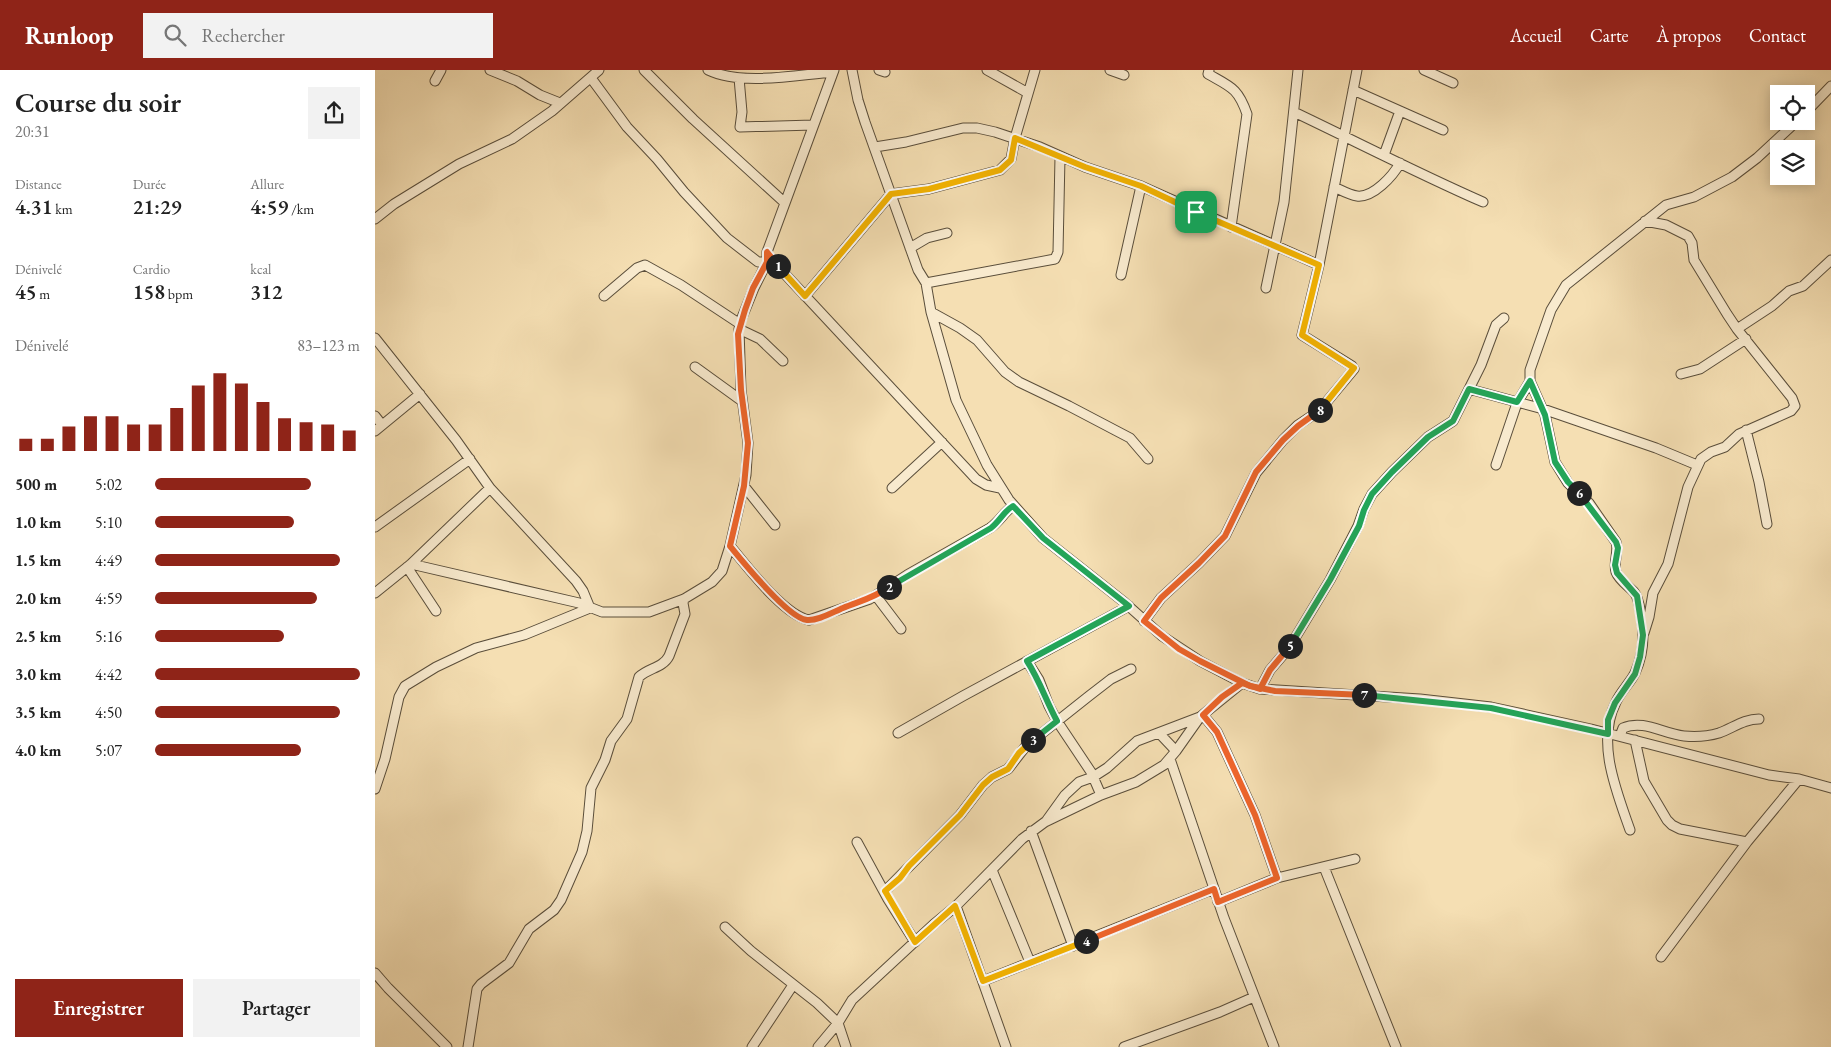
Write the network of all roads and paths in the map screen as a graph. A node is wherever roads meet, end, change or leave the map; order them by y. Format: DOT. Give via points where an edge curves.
graph roads {
  1 [pos="441,70"];
  2 [pos="490,70"];
  3 [pos="599,70"];
  4 [pos="644,70"];
  5 [pos="708,70"];
  6 [pos="852,70"];
  7 [pos="987,70"];
  8 [pos="1035,70"];
  9 [pos="1110,70"];
  10 [pos="1209,70"];
  11 [pos="1298,70"];
  12 [pos="1357,70"];
  13 [pos="1424,70"];
  14 [pos="833,71"];
  15 [pos="1124,75"];
  16 [pos="591,78"];
  17 [pos="739,78"];
  18 [pos="435,81"];
  19 [pos="1453,83"];
  20 [pos="1831,86"];
  21 [pos="1353,90"];
  22 [pos="1028,93"];
  23 [pos="1815,103"];
  24 [pos="560,104"];
  25 [pos="1400,111"];
  26 [pos="1293,112"];
  27 [pos="813,125"];
  28 [pos="1443,130"];
  29 [pos="1787,130"];
  30 [pos="1343,136"];
  31 [pos="1015,138"];
  32 [pos="875,147"];
  33 [pos="1384,155"];
  34 [pos="1060,157"];
  35 [pos="1400,163"];
  36 [pos="1141,186"];
  37 [pos="1334,187"];
  38 [pos="891,194"];
  39 [pos="1483,202"];
  40 [pos="785,203"];
  41 [pos="375,219"];
  42 [pos="1645,221"];
  43 [pos="1231,227"];
  44 [pos="947,232"];
  45 [pos="1275,246"];
  46 [pos="910,248"];
  47 [pos="767,252"];
  48 [pos="1831,260"];
  49 [pos="767,262"];
  50 [pos="1319,265"];
  51 [pos="1121,275"];
  52 [pos="926,283"];
  53 [pos="1266,288"];
  54 [pos="604,296"];
  55 [pos="805,296"];
  56 [pos="931,312"];
  57 [pos="1504,318"];
  58 [pos="739,327"];
  59 [pos="1737,328"];
  60 [pos="375,338"];
  61 [pos="1746,339"];
  62 [pos="783,361"];
  63 [pos="695,367"];
  64 [pos="1681,374"];
  65 [pos="1530,381"];
  66 [pos="1469,389"];
  67 [pos="420,394"];
  68 [pos="742,401"];
  69 [pos="1517,402"];
  70 [pos="1543,409"];
  71 [pos="375,416"];
  72 [pos="379,428"];
  73 [pos="1745,430"];
  74 [pos="942,442"];
  75 [pos="1148,459"];
  76 [pos="469,460"];
  77 [pos="1496,465"];
  78 [pos="1697,465"];
  79 [pos="744,486"];
  80 [pos="490,488"];
  81 [pos="892,488"];
  82 [pos="1000,488"];
  83 [pos="1013,506"];
  84 [pos="1767,524"];
  85 [pos="775,525"];
  86 [pos="375,528"];
  87 [pos="730,546"];
  88 [pos="409,566"];
  89 [pos="376,591"];
  90 [pos="876,596"];
  91 [pos="684,599"];
  92 [pos="1129,606"];
  93 [pos="590,608"];
  94 [pos="436,611"];
  95 [pos="1144,621"];
  96 [pos="901,629"];
  97 [pos="1643,635"];
  98 [pos="1027,661"];
  99 [pos="1131,669"];
  100 [pos="1242,683"];
  101 [pos="1260,689"];
  102 [pos="1202,716"];
  103 [pos="1759,719"];
  104 [pos="1057,721"];
  105 [pos="898,733"];
  106 [pos="1159,733"];
  107 [pos="1608,734"];
  108 [pos="1619,736"];
  109 [pos="1635,740"];
  110 [pos="1176,752"];
  111 [pos="1169,759"];
  112 [pos="1093,777"];
  113 [pos="1799,779"];
  114 [pos="1831,788"];
  115 [pos="375,789"];
  116 [pos="1101,795"];
  117 [pos="1045,822"];
  118 [pos="1630,830"];
  119 [pos="1031,831"];
  120 [pos="857,842"];
  121 [pos="1747,842"];
  122 [pos="1355,859"];
  123 [pos="1324,867"];
  124 [pos="992,870"];
  125 [pos="1277,878"];
  126 [pos="1214,889"];
  127 [pos="885,891"];
  128 [pos="1218,902"];
  129 [pos="955,906"];
  130 [pos="725,927"];
  131 [pos="915,942"];
  132 [pos="1073,946"];
  133 [pos="1661,957"];
  134 [pos="1030,962"];
  135 [pos="375,973"];
  136 [pos="983,981"];
  137 [pos="793,985"];
  138 [pos="1254,997"];
  139 [pos="838,1023"];
  140 [pos="447,1047"];
  141 [pos="468,1047"];
  142 [pos="752,1047"];
  143 [pos="818,1047"];
  144 [pos="846,1047"];
  145 [pos="1007,1047"];
  146 [pos="1124,1047"];
  147 [pos="1274,1047"];
  148 [pos="1397,1047"];
  1 -- 18 [label="street"];
  2 -- 24 [label="street"];
  3 -- 16 [label="street"];
  4 -- 40 [label="street"];
  5 -- 17 [label="street" via="720,76"];
  6 -- 32 [label="street" via="858,100"];
  7 -- 22 [label="street"];
  8 -- 22 [label="street"];
  9 -- 15 [label="street"];
  10 -- 43 [label="street" via="1208,74 1232,87 1241,97 1247,114"];
  11 -- 26 [label="street"];
  12 -- 21 [label="street"];
  13 -- 19 [label="street"];
  14 -- 17 [label="street"];
  14 -- 27 [label="street"];
  16 -- 24 [label="street"];
  16 -- 49 [label="street" via="637,140 683,192 727,238 758,262"];
  17 -- 27 [label="street" via="740,127"];
  20 -- 23 [label="street"];
  21 -- 25 [label="street"];
  21 -- 30 [label="street"];
  22 -- 31 [label="street"];
  24 -- 41 [label="street" via="512,139 459,164"];
  25 -- 28 [label="street"];
  25 -- 33 [label="street"];
  26 -- 30 [label="street"];
  26 -- 45 [label="street" via="1284,202"];
  27 -- 40 [label="street"];
  29 -- 42 [label="street" via="1732,176 1694,198 1666,204"];
  30 -- 33 [label="street"];
  30 -- 37 [label="street"];
  31 -- 32 [label="street" via="977,128 963,128"];
  31 -- 34 [label="street"];
  31 -- 38 [label="street" via="1011,160 1000,170 929,189"];
  32 -- 38 [label="street"];
  33 -- 35 [label="street"];
  34 -- 36 [label="street"];
  34 -- 52 [label="street" via="1058,252 1055,259"];
  35 -- 37 [label="street" via="1383,184 1360,196"];
  35 -- 39 [label="street"];
  36 -- 43 [label="street"];
  36 -- 51 [label="street"];
  37 -- 50 [label="street"];
  38 -- 46 [label="street"];
  38 -- 55 [label="street"];
  40 -- 47 [label="street"];
  42 -- 59 [label="street" via="1666,225 1688,236 1694,260"];
  42 -- 65 [label="street" via="1566,285 1551,310 1530,370"];
  43 -- 45 [label="street"];
  44 -- 46 [label="street"];
  45 -- 50 [label="street"];
  45 -- 53 [label="street"];
  46 -- 52 [label="street"];
  47 -- 49 [label="street"];
  47 -- 55 [label="street"];
  48 -- 59 [label="street" via="1803,286 1789,291"];
  49 -- 58 [label="street" via="753,288"];
  50 -- 95 [label="street" via="1302,335 1354,369 1319,411 1283,440 1256,472 1225,536 1161,598"];
  52 -- 56 [label="street"];
  54 -- 58 [label="street" via="645,265 681,285"];
  55 -- 74 [label="street"];
  56 -- 75 [label="street" via="977,340 1005,372 1019,382 1130,438"];
  56 -- 82 [label="street" via="956,400"];
  57 -- 66 [label="street" via="1496,325"];
  58 -- 62 [label="street" via="760,339"];
  58 -- 68 [label="street"];
  59 -- 61 [label="street"];
  60 -- 67 [label="street"];
  61 -- 64 [label="street" via="1700,369"];
  61 -- 73 [label="street" via="1795,406 1791,411"];
  63 -- 68 [label="street"];
  65 -- 69 [label="street"];
  65 -- 70 [label="street"];
  66 -- 69 [label="street"];
  66 -- 101 [label="street" via="1453,421 1428,437 1372,494 1330,580"];
  67 -- 72 [label="street"];
  67 -- 76 [label="street"];
  68 -- 79 [label="street" via="748,443"];
  69 -- 70 [label="street"];
  69 -- 77 [label="street"];
  70 -- 78 [label="street"];
  70 -- 97 [label="street" via="1555,462 1616,542 1617,573 1637,596"];
  71 -- 72 [label="street"];
  73 -- 78 [label="street"];
  73 -- 84 [label="street"];
  74 -- 81 [label="street"];
  74 -- 82 [label="street" via="981,483"];
  76 -- 80 [label="street"];
  76 -- 86 [label="street"];
  78 -- 97 [label="street" via="1668,564 1653,593"];
  79 -- 85 [label="street"];
  79 -- 87 [label="street"];
  80 -- 88 [label="street"];
  80 -- 93 [label="street" via="576,581"];
  82 -- 83 [label="street"];
  83 -- 90 [label="street" via="991,528"];
  83 -- 92 [label="street" via="1049,543"];
  87 -- 90 [label="street" via="760,582 801,619 817,618"];
  87 -- 91 [label="street" via="718,578"];
  88 -- 89 [label="street"];
  88 -- 93 [label="street"];
  88 -- 94 [label="street"];
  90 -- 96 [label="street"];
  91 -- 93 [label="street" via="639,613 602,612"];
  91 -- 141 [label="street" via="685,614 667,661 639,678 627,719 611,741 591,788 582,852 561,900 554,910 529,929 509,963 477,989"];
  92 -- 95 [label="street"];
  92 -- 98 [label="street"];
  93 -- 115 [label="street" via="524,635 476,648 405,686 399,697"];
  95 -- 100 [label="street" via="1179,649"];
  97 -- 107 [label="street" via="1635,674 1615,703 1608,720"];
  98 -- 104 [label="street"];
  98 -- 105 [label="street"];
  99 -- 104 [label="street" via="1111,679"];
  100 -- 101 [label="street"];
  100 -- 102 [label="street"];
  101 -- 107 [label="street" via="1470,704"];
  102 -- 106 [label="street"];
  102 -- 110 [label="street"];
  102 -- 125 [label="street" via="1217,732 1255,815"];
  103 -- 108 [label="street" via="1751,719 1716,734 1684,736 1635,724 1623,728"];
  104 -- 112 [label="street"];
  104 -- 127 [label="street" via="1026,746 1008,769 983,785 960,815"];
  106 -- 110 [label="street"];
  106 -- 112 [label="street" via="1137,741"];
  107 -- 108 [label="street"];
  107 -- 118 [label="street" via="1611,768"];
  108 -- 109 [label="street"];
  109 -- 113 [label="street" via="1769,775"];
  109 -- 121 [label="street" via="1644,781 1672,825"];
  110 -- 111 [label="street"];
  111 -- 116 [label="street" via="1136,782"];
  111 -- 126 [label="street"];
  112 -- 116 [label="street"];
  112 -- 117 [label="street" via="1079,782 1065,795"];
  113 -- 114 [label="street"];
  113 -- 121 [label="street"];
  116 -- 117 [label="street"];
  117 -- 119 [label="street"];
  119 -- 124 [label="street"];
  119 -- 132 [label="street"];
  120 -- 127 [label="street"];
  121 -- 133 [label="street"];
  122 -- 123 [label="street"];
  123 -- 125 [label="street"];
  123 -- 148 [label="street"];
  124 -- 129 [label="street"];
  124 -- 134 [label="street"];
  125 -- 128 [label="street"];
  126 -- 128 [label="street"];
  126 -- 132 [label="street"];
  127 -- 131 [label="street"];
  128 -- 138 [label="street"];
  129 -- 131 [label="street"];
  129 -- 136 [label="street"];
  130 -- 137 [label="street"];
  131 -- 139 [label="street" via="853,1000"];
  132 -- 134 [label="street"];
  134 -- 136 [label="street"];
  135 -- 140 [label="street"];
  136 -- 145 [label="street"];
  137 -- 139 [label="street"];
  137 -- 142 [label="street"];
  138 -- 146 [label="street"];
  138 -- 147 [label="street"];
  139 -- 143 [label="street"];
  139 -- 144 [label="street"];
}
